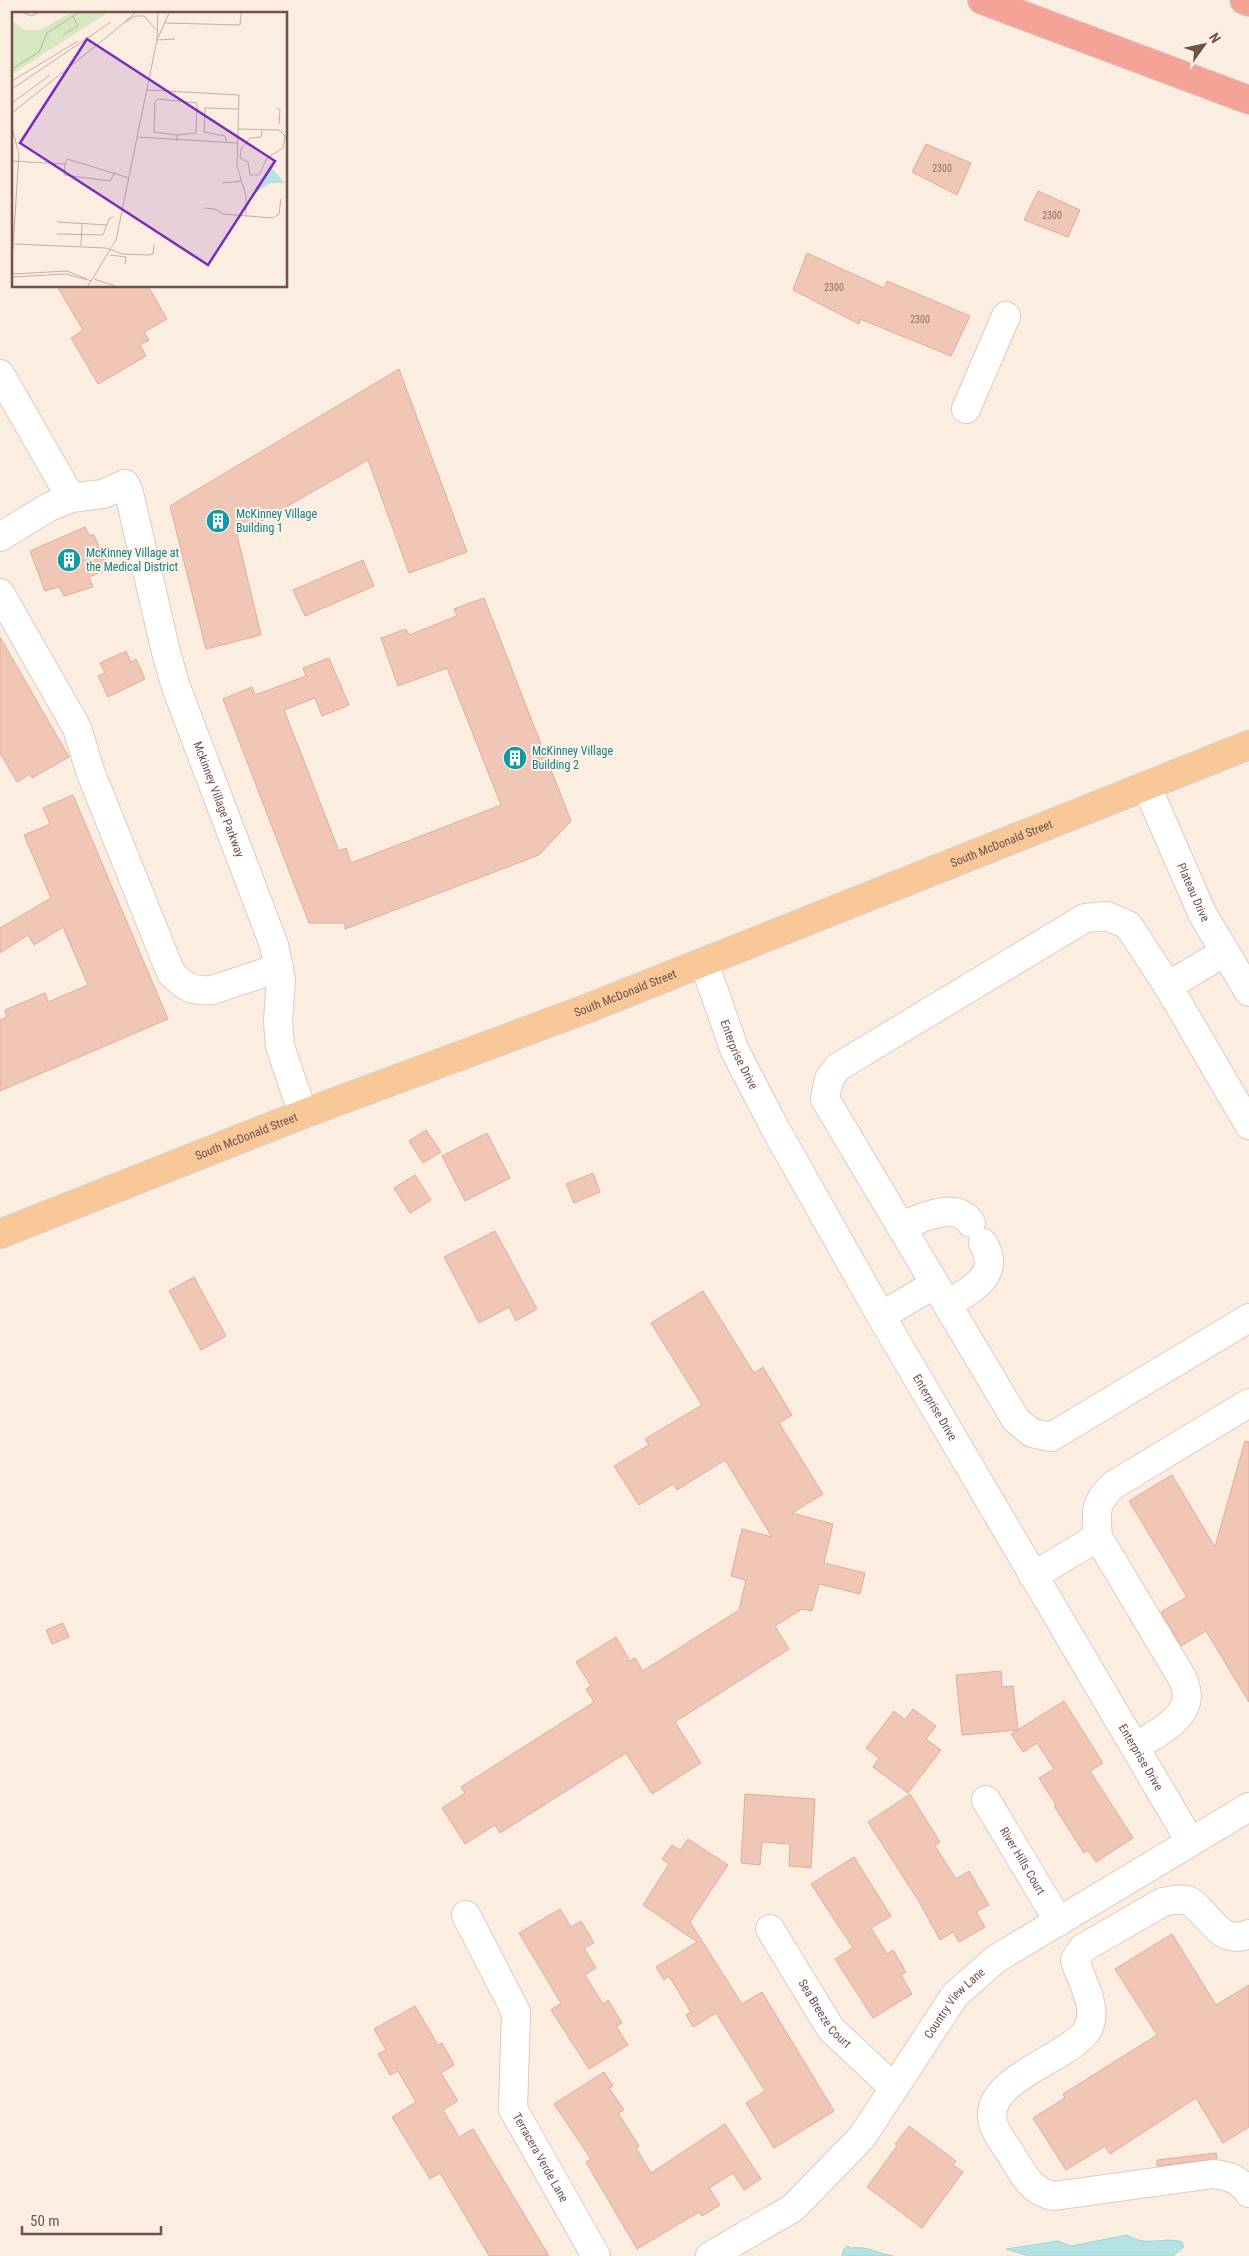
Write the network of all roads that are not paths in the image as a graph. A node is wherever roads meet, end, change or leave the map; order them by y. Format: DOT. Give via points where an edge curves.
graph roads {
  1 [pos="982,0"];
  2 [pos="1022,0"];
  3 [pos="1244,0"];
  4 [pos="1249,2"];
  5 [pos="1249,93"];
  6 [pos="1249,100"];
  7 [pos="1006,316"];
  8 [pos="0,374"];
  9 [pos="966,409"];
  10 [pos="71,498"];
  11 [pos="0,537"];
  12 [pos="0,593"];
  13 [pos="1249,746"];
  14 [pos="1146,787"];
  15 [pos="1225,952"];
  16 [pos="704,963"];
  17 [pos="279,968"];
  18 [pos="1168,986"];
  19 [pos="1249,992"];
  20 [pos="303,1114"];
  21 [pos="1249,1125"];
  22 [pos="902,1226"];
  23 [pos="0,1234"];
  24 [pos="942,1294"];
  25 [pos="881,1316"];
  26 [pos="1249,1318"];
  27 [pos="1249,1403"];
  28 [pos="1098,1537"];
  29 [pos="1033,1576"];
  30 [pos="1135,1747"];
  31 [pos="986,1800"];
  32 [pos="1249,1807"];
  33 [pos="1190,1840"];
  34 [pos="466,1915"];
  35 [pos="1059,1922"];
  36 [pos="770,1929"];
  37 [pos="1249,1934"];
  38 [pos="894,2088"];
  39 [pos="1249,2193"];
  40 [pos="596,2256"];
  41 [pos="710,2256"];
  1 -- 6 [label="highway"];
  2 -- 5 [label="highway"];
  3 -- 4 [label="highway"];
  7 -- 9 [label="street"];
  8 -- 10 [label="street"];
  10 -- 11 [label="street" via="49,507"];
  10 -- 17 [label="street, Mckinney Village Parkway" via="103,494 125,484 132,500 176,687 268,929"];
  12 -- 17 [label="street" via="77,728 90,771 171,973 187,987 202,991"];
  13 -- 14 [label="main road, South McDonald Street"];
  14 -- 15 [label="street, Plateau Drive" via="1185,877"];
  14 -- 16 [label="main road, South McDonald Street"];
  15 -- 18 [label="street"];
  15 -- 19 [label="street, Plateau Drive"];
  16 -- 20 [label="main road, South McDonald Street"];
  16 -- 25 [label="street, Enterprise Drive" via="735,1051"];
  17 -- 20 [label="street, Mckinney Village Parkway" via="280,1046"];
  18 -- 21 [label="street"];
  18 -- 22 [label="street" via="1128,925 1107,916 1085,918 838,1067 829,1079 825,1099"];
  20 -- 23 [label="main road, South McDonald Street"];
  22 -- 24 [label="street"];
  22 -- 24 [label="street" via="940,1212 955,1212 967,1217 977,1233 989,1264 984,1278 974,1288"];
  24 -- 25 [label="street"];
  24 -- 26 [label="street" via="1016,1420 1032,1433 1051,1437"];
  25 -- 29 [label="street, Enterprise Drive"];
  27 -- 28 [label="street" via="1112,1486 1100,1498 1096,1517"];
  28 -- 29 [label="street"];
  28 -- 30 [label="street" via="1184,1681 1187,1695 1185,1708 1177,1719"];
  29 -- 30 [label="street, Enterprise Drive"];
  30 -- 33 [label="street, Enterprise Drive"];
  31 -- 35 [label="street, River Hills Court"];
  32 -- 33 [label="street, Country View Lane"];
  33 -- 35 [label="street, Country View Lane"];
  34 -- 40 [label="street, Terracera Verde Lane" via="516,2012 513,2110"];
  35 -- 38 [label="street, Country View Lane" via="996,1959 955,1994"];
  36 -- 38 [label="street, Sea Breeze Court" via="831,2029"];
  37 -- 39 [label="street" via="1233,1935 1220,1931 1188,1901 1177,1899 1163,1902 1083,1948 1075,1960 1090,1998 1092,2016 1086,2032 1073,2044 1009,2084 997,2097 992,2111 993,2124 1024,2175 1042,2194 1054,2196 1213,2174 1240,2181"];
  38 -- 41 [label="street, Country View Lane" via="862,2137 792,2208"];
}
